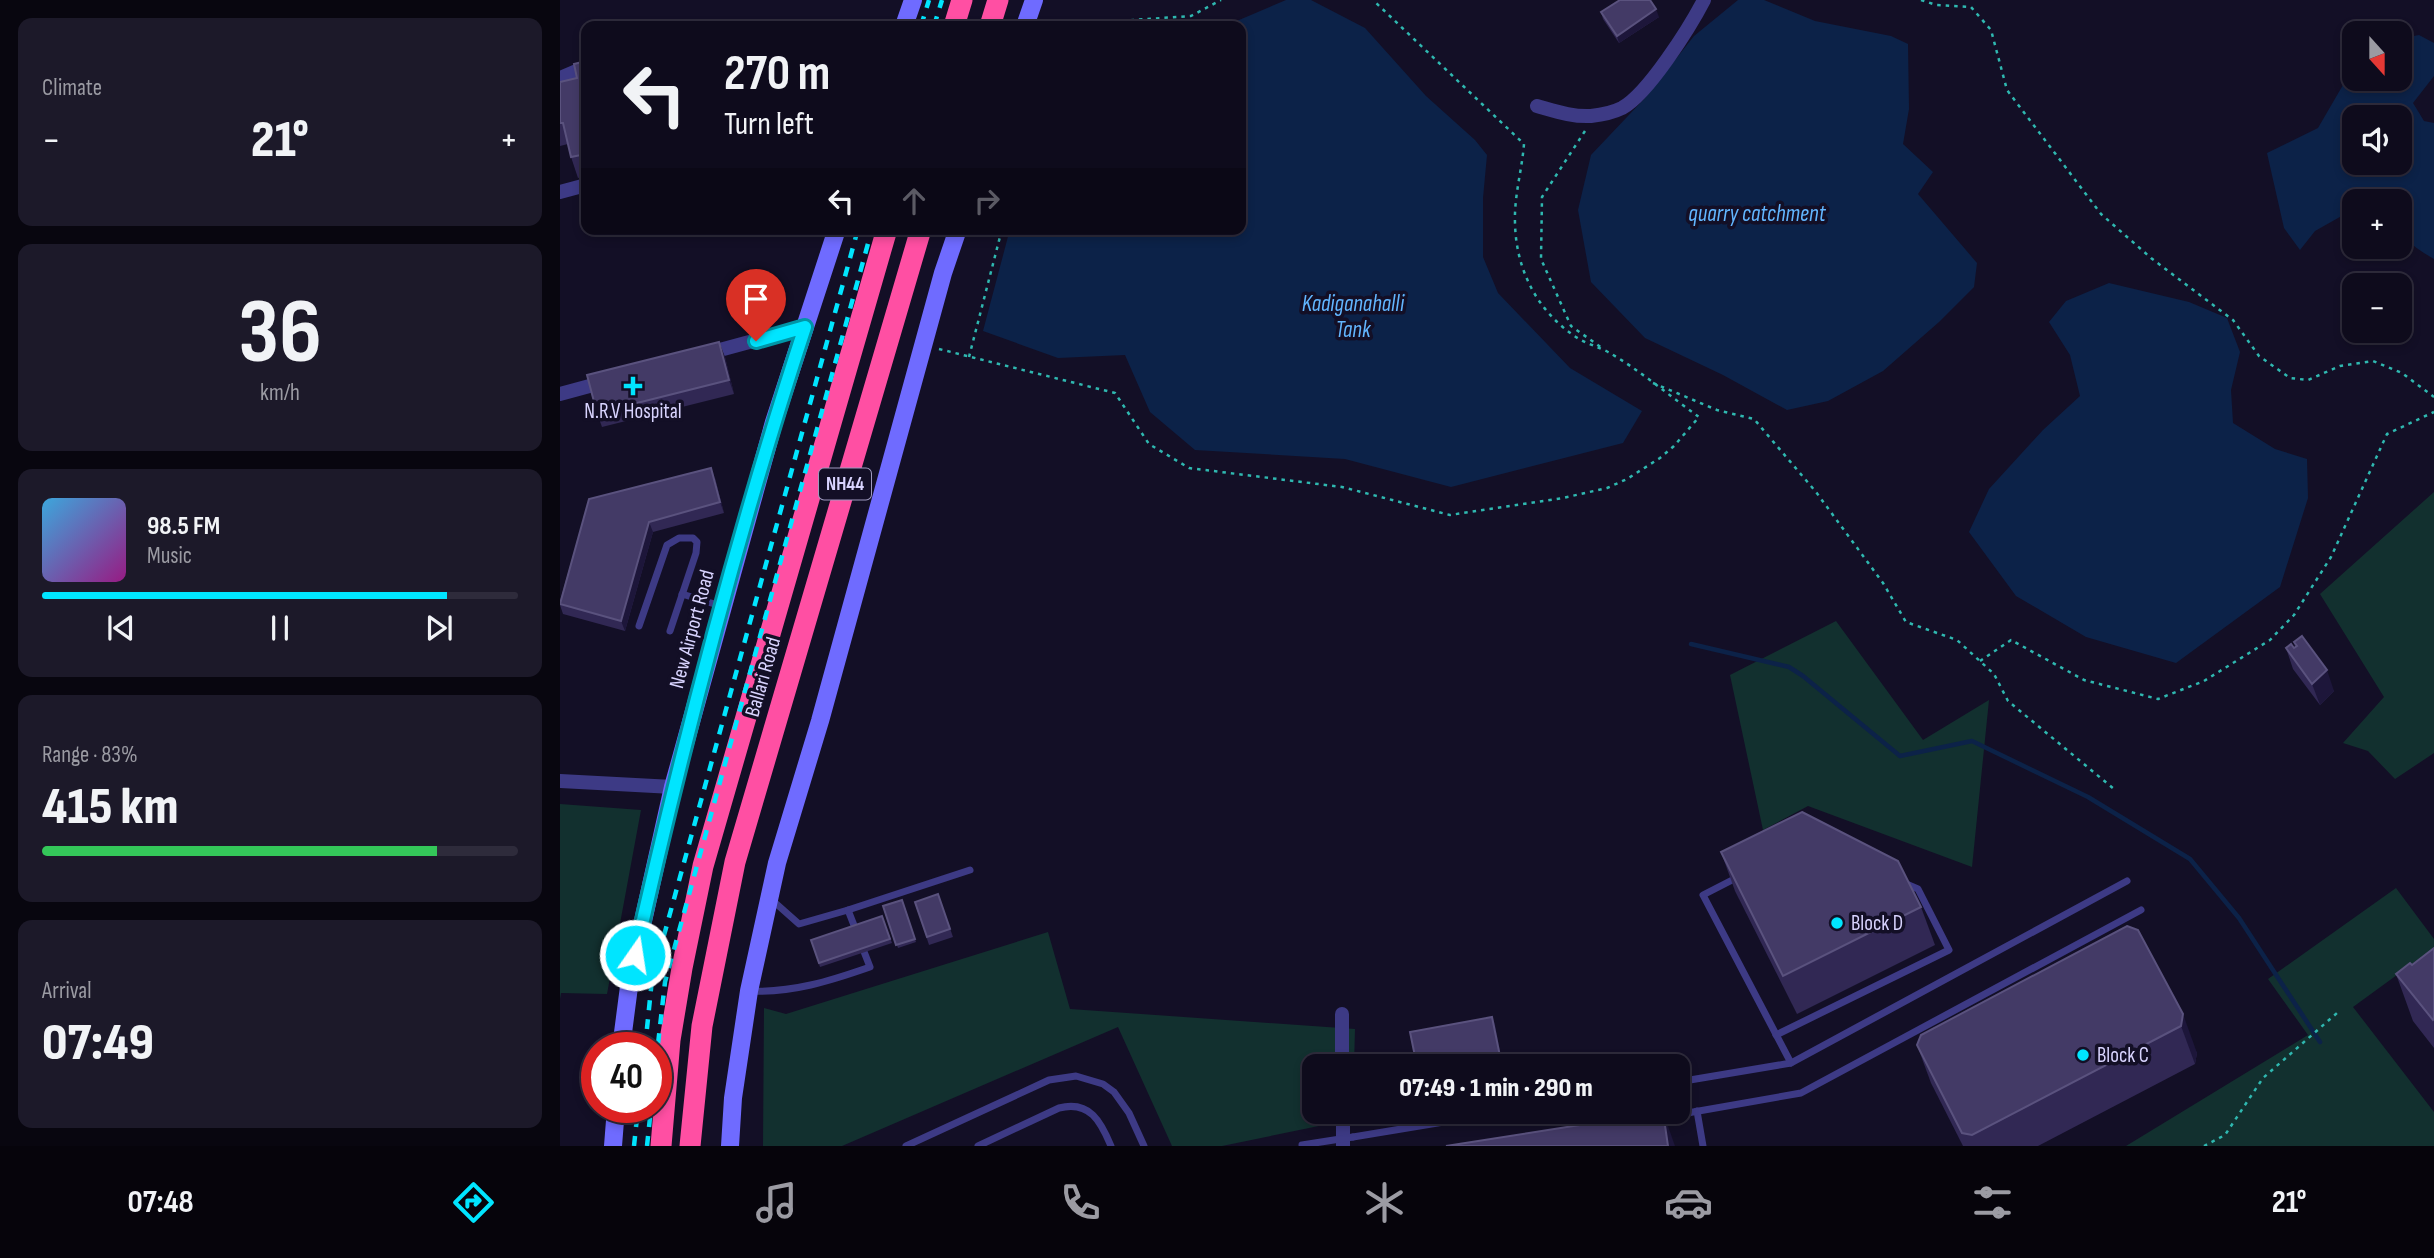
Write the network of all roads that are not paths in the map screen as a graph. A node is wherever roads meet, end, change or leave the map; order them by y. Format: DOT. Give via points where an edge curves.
graph roads {
  1 [pos="913,0"];
  2 [pos="962,0"];
  3 [pos="998,0"];
  4 [pos="1034,0"];
  5 [pos="1704,0"];
  6 [pos="906,21"];
  7 [pos="956,21"];
  8 [pos="992,21"];
  9 [pos="1027,21"];
  10 [pos="581,69"];
  11 [pos="560,78"];
  12 [pos="1537,106"];
  13 [pos="581,186"];
  14 [pos="560,192"];
  15 [pos="835,235"];
  16 [pos="885,235"];
  17 [pos="919,235"];
  18 [pos="956,235"];
  19 [pos="805,327"];
  20 [pos="689,359"];
  21 [pos="625,376"];
  22 [pos="560,394"];
  23 [pos="682,594"];
  24 [pos="722,606"];
  25 [pos="639,626"];
  26 [pos="670,631"];
  27 [pos="560,781"];
  28 [pos="673,787"];
  29 [pos="970,870"];
  30 [pos="1751,870"];
  31 [pos="1894,878"];
  32 [pos="2127,881"];
  33 [pos="769,897"];
  34 [pos="848,910"];
  35 [pos="2141,910"];
  36 [pos="749,991"];
  37 [pos="1342,1014"];
  38 [pos="623,1032"];
  39 [pos="1776,1035"];
  40 [pos="1342,1054"];
  41 [pos="1791,1063"];
  42 [pos="1690,1080"];
  43 [pos="1697,1111"];
  44 [pos="1690,1112"];
  45 [pos="615,1123"];
  46 [pos="1345,1124"];
  47 [pos="1442,1124"];
  48 [pos="1348,1142"];
  49 [pos="613,1146"];
  50 [pos="662,1146"];
  51 [pos="690,1146"];
  52 [pos="730,1146"];
  53 [pos="905,1146"];
  54 [pos="978,1146"];
  55 [pos="1111,1146"];
  56 [pos="1144,1146"];
  57 [pos="1301,1146"];
  58 [pos="1703,1146"];
  1 -- 6 [label="street"];
  2 -- 7 [label="highway"];
  3 -- 8 [label="highway"];
  4 -- 9 [label="street"];
  5 -- 12 [label="street" via="1688,31 1640,93 1622,108 1576,116"];
  10 -- 11 [label="street"];
  13 -- 14 [label="street"];
  15 -- 19 [label="street, New Airport Road"];
  16 -- 50 [label="highway, Ballari Road / NH44" via="703,866 670,1040"];
  17 -- 51 [label="highway, Ballari Road / NH44" via="735,862 702,1026"];
  18 -- 33 [label="street"];
  19 -- 20 [label="street"];
  19 -- 24 [label="street, New Airport Road"];
  21 -- 22 [label="street"];
  23 -- 24 [label="lane"];
  23 -- 25 [label="lane" via="698,546 693,538 679,538 667,545"];
  23 -- 26 [label="lane"];
  24 -- 28 [label="street, New Airport Road"];
  27 -- 28 [label="street"];
  28 -- 38 [label="street, New Airport Road" via="630,979"];
  29 -- 34 [label="lane"];
  30 -- 39 [label="lane" via="1703,895"];
  31 -- 39 [label="lane" via="1918,889 1948,950"];
  32 -- 41 [label="lane"];
  33 -- 34 [label="lane" via="799,924"];
  33 -- 36 [label="street"];
  34 -- 36 [label="lane" via="870,967 824,984"];
  35 -- 43 [label="lane" via="1801,1093"];
  36 -- 52 [label="street"];
  37 -- 40 [label="street"];
  39 -- 41 [label="lane"];
  41 -- 42 [label="lane"];
  43 -- 44 [label="lane"];
  43 -- 58 [label="lane"];
  45 -- 49 [label="street"];
  46 -- 48 [label="street"];
  47 -- 48 [label="lane"];
  48 -- 57 [label="lane, bridge"];
  53 -- 56 [label="lane" via="1049,1080 1076,1076 1114,1092"];
  54 -- 55 [label="lane" via="1059,1108 1074,1106 1094,1114"];
}
